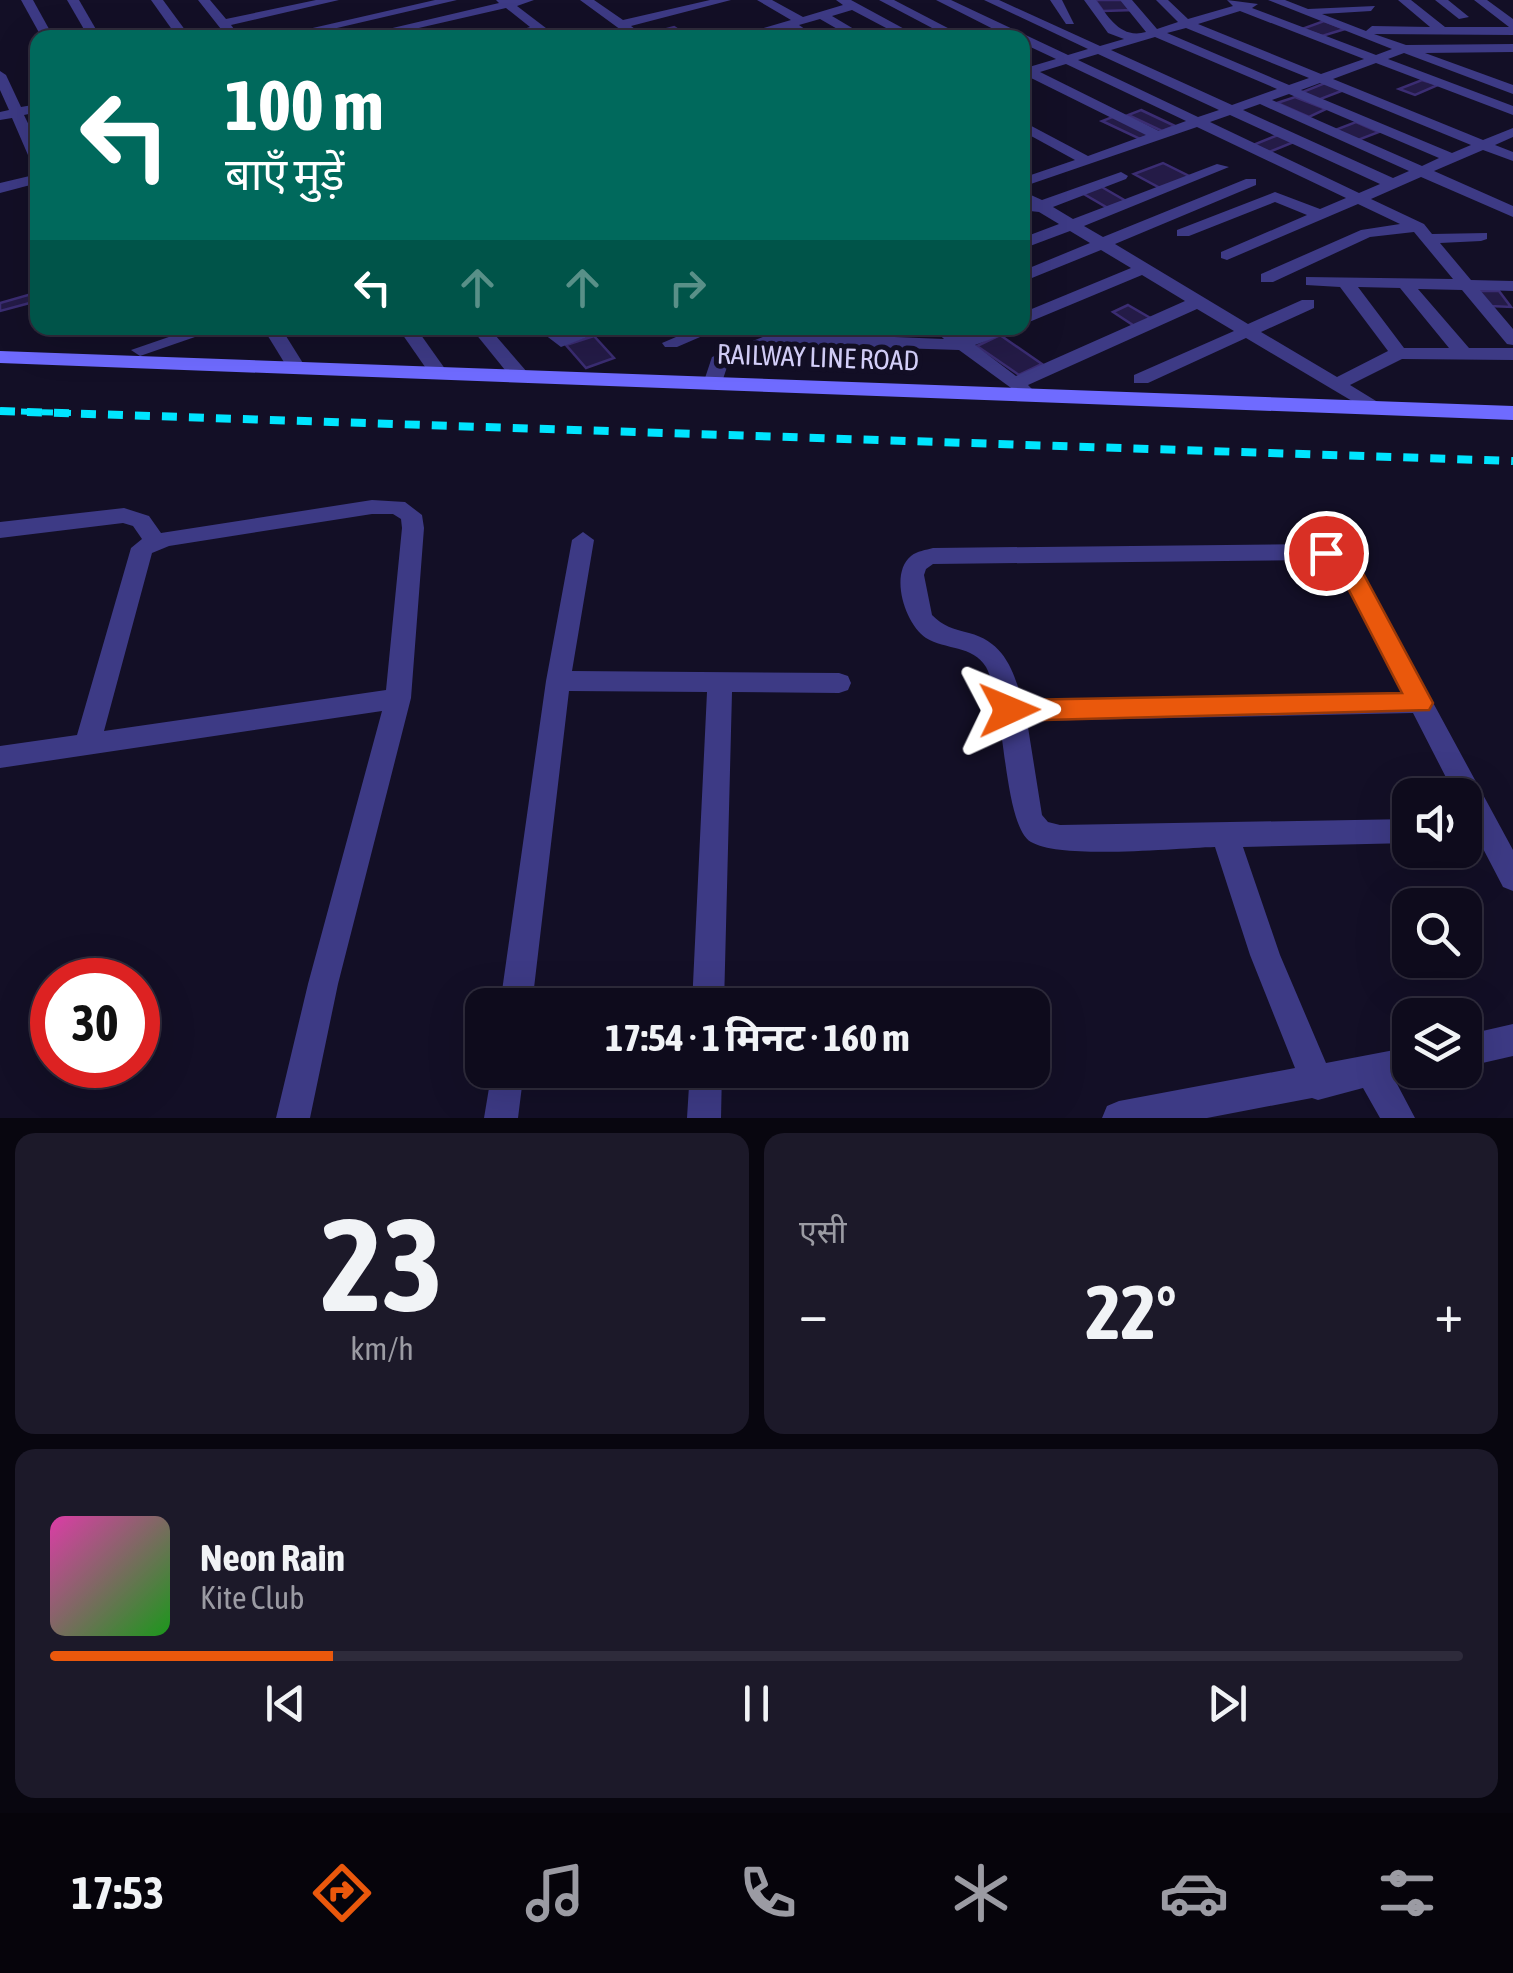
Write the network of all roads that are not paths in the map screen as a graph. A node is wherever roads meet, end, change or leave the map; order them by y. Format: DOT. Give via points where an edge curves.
graph roads {
  1 [pos="28,0"];
  2 [pos="73,0"];
  3 [pos="157,0"];
  4 [pos="204,0"];
  5 [pos="333,0"];
  6 [pos="369,0"];
  7 [pos="451,0"];
  8 [pos="528,0"];
  9 [pos="586,0"];
  10 [pos="666,0"];
  11 [pos="725,0"];
  12 [pos="763,0"];
  13 [pos="885,0"];
  14 [pos="942,0"];
  15 [pos="990,0"];
  16 [pos="1023,0"];
  17 [pos="1056,0"];
  18 [pos="1090,0"];
  19 [pos="1126,0"];
  20 [pos="1162,0"];
  21 [pos="1199,0"];
  22 [pos="1265,0"];
  23 [pos="1274,0"];
  24 [pos="1404,0"];
  25 [pos="1441,0"];
  26 [pos="1480,0"];
  27 [pos="505,2"];
  28 [pos="848,3"];
  29 [pos="1237,3"];
  30 [pos="282,5"];
  31 [pos="1371,8"];
  32 [pos="1304,11"];
  33 [pos="821,12"];
  34 [pos="388,14"];
  35 [pos="606,14"];
  36 [pos="1212,14"];
  37 [pos="523,15"];
  38 [pos="1463,17"];
  39 [pos="1070,21"];
  40 [pos="795,22"];
  41 [pos="223,23"];
  42 [pos="1185,23"];
  43 [pos="622,24"];
  44 [pos="540,28"];
  45 [pos="1513,28"];
  46 [pos="44,30"];
  47 [pos="90,30"];
  48 [pos="179,30"];
  49 [pos="229,30"];
  50 [pos="313,30"];
  51 [pos="389,30"];
  52 [pos="458,30"];
  53 [pos="532,30"];
  54 [pos="543,30"];
  55 [pos="630,30"];
  56 [pos="765,30"];
  57 [pos="804,30"];
  58 [pos="850,30"];
  59 [pos="899,30"];
  60 [pos="945,30"];
  61 [pos="1005,30"];
  62 [pos="1354,30"];
  63 [pos="1442,31"];
  64 [pos="1153,32"];
  65 [pos="1134,38"];
  66 [pos="1030,42"];
  67 [pos="1120,42"];
  68 [pos="1463,48"];
  69 [pos="1513,48"];
  70 [pos="1097,49"];
  71 [pos="1404,49"];
  72 [pos="1067,59"];
  73 [pos="1375,59"];
  74 [pos="1438,62"];
  75 [pos="1513,62"];
  76 [pos="1030,68"];
  77 [pos="1030,73"];
  78 [pos="0,75"];
  79 [pos="1319,78"];
  80 [pos="1481,78"];
  81 [pos="1513,78"];
  82 [pos="1285,90"];
  83 [pos="1513,90"];
  84 [pos="1260,99"];
  85 [pos="30,109"];
  86 [pos="1229,109"];
  87 [pos="16,112"];
  88 [pos="1513,112"];
  89 [pos="0,116"];
  90 [pos="1196,120"];
  91 [pos="1030,128"];
  92 [pos="1513,132"];
  93 [pos="1157,134"];
  94 [pos="1047,138"];
  95 [pos="30,144"];
  96 [pos="1030,144"];
  97 [pos="1484,145"];
  98 [pos="1513,157"];
  99 [pos="1453,159"];
  100 [pos="1087,161"];
  101 [pos="1222,166"];
  102 [pos="1423,172"];
  103 [pos="1121,176"];
  104 [pos="30,180"];
  105 [pos="1030,180"];
  106 [pos="1250,182"];
  107 [pos="1395,185"];
  108 [pos="0,188"];
  109 [pos="1364,198"];
  110 [pos="1030,200"];
  111 [pos="1041,206"];
  112 [pos="1030,210"];
  113 [pos="1513,212"];
  114 [pos="1323,216"];
  115 [pos="1074,225"];
  116 [pos="1183,233"];
  117 [pos="1423,233"];
  118 [pos="1481,236"];
  119 [pos="1030,241"];
  120 [pos="1105,244"];
  121 [pos="1227,255"];
  122 [pos="1145,268"];
  123 [pos="1030,274"];
  124 [pos="1267,278"];
  125 [pos="1312,281"];
  126 [pos="1345,282"];
  127 [pos="1406,285"];
  128 [pos="1467,286"];
  129 [pos="1513,286"];
  130 [pos="1200,301"];
  131 [pos="1308,304"];
  132 [pos="1030,317"];
  133 [pos="1248,331"];
  134 [pos="133,335"];
  135 [pos="194,335"];
  136 [pos="276,335"];
  137 [pos="412,335"];
  138 [pos="486,335"];
  139 [pos="552,335"];
  140 [pos="581,335"];
  141 [pos="693,335"];
  142 [pos="782,335"];
  143 [pos="951,335"];
  144 [pos="986,335"];
  145 [pos="774,338"];
  146 [pos="1513,340"];
  147 [pos="671,343"];
  148 [pos="963,344"];
  149 [pos="1399,353"];
  150 [pos="1464,354"];
  151 [pos="1513,354"];
  152 [pos="142,356"];
  153 [pos="0,357"];
  154 [pos="297,368"];
  155 [pos="438,374"];
  156 [pos="520,376"];
  157 [pos="1141,379"];
  158 [pos="713,384"];
  159 [pos="1336,385"];
  160 [pos="1022,390"];
  161 [pos="1374,408"];
  162 [pos="1513,413"];
  163 [pos="0,530"];
  164 [pos="583,540"];
  165 [pos="155,542"];
  166 [pos="558,682"];
  167 [pos="720,683"];
  168 [pos="839,683"];
  169 [pos="398,698"];
  170 [pos="1420,703"];
  171 [pos="1009,710"];
  172 [pos="88,742"];
  173 [pos="0,757"];
  174 [pos="1453,778"];
  175 [pos="1392,831"];
  176 [pos="1224,836"];
  177 [pos="1482,838"];
  178 [pos="1513,878"];
  179 [pos="518,988"];
  180 [pos="709,988"];
  181 [pos="1513,1040"];
  182 [pos="1482,1047"];
  183 [pos="1392,1067"];
  184 [pos="1372,1072"];
  185 [pos="1318,1084"];
  186 [pos="505,1088"];
  187 [pos="705,1088"];
  188 [pos="293,1118"];
  189 [pos="501,1118"];
  190 [pos="704,1118"];
  191 [pos="1119,1118"];
  192 [pos="1398,1118"];
  1 -- 46 [label="street"];
  2 -- 47 [label="street"];
  3 -- 48 [label="street"];
  4 -- 41 [label="street"];
  5 -- 30 [label="street"];
  6 -- 34 [label="street"];
  7 -- 34 [label="street"];
  8 -- 27 [label="street"];
  9 -- 35 [label="street"];
  10 -- 35 [label="street"];
  11 -- 43 [label="street"];
  12 -- 40 [label="street"];
  13 -- 60 [label="street"];
  14 -- 61 [label="street"];
  15 -- 70 [label="street"];
  16 -- 39 [label="street"];
  17 -- 39 [label="street"];
  18 -- 65 [label="street" via="1112,30"];
  19 -- 64 [label="street"];
  20 -- 42 [label="street"];
  21 -- 36 [label="street"];
  22 -- 29 [label="street"];
  23 -- 32 [label="street"];
  24 -- 63 [label="street"];
  25 -- 38 [label="street"];
  26 -- 45 [label="street"];
  27 -- 37 [label="street"];
  27 -- 51 [label="street"];
  28 -- 33 [label="street"];
  28 -- 59 [label="street"];
  29 -- 36 [label="street"];
  29 -- 73 [label="street"];
  30 -- 41 [label="street"];
  31 -- 32 [label="street"];
  32 -- 62 [label="street"];
  33 -- 40 [label="street"];
  33 -- 58 [label="street"];
  34 -- 50 [label="street"];
  35 -- 43 [label="street"];
  36 -- 42 [label="street"];
  37 -- 44 [label="street"];
  37 -- 52 [label="street"];
  39 -- 67 [label="street"];
  40 -- 56 [label="street"];
  40 -- 57 [label="street"];
  41 -- 49 [label="street"];
  42 -- 64 [label="street"];
  42 -- 79 [label="street"];
  43 -- 55 [label="street"];
  44 -- 53 [label="street"];
  44 -- 54 [label="street"];
  45 -- 63 [label="street"];
  62 -- 63 [label="street"];
  62 -- 71 [label="street"];
  63 -- 68 [label="street"];
  64 -- 65 [label="street"];
  64 -- 82 [label="street"];
  65 -- 67 [label="street"];
  66 -- 72 [label="street"];
  67 -- 70 [label="street"];
  68 -- 69 [label="street"];
  68 -- 71 [label="street"];
  70 -- 72 [label="street"];
  70 -- 86 [label="street"];
  71 -- 73 [label="street"];
  71 -- 74 [label="street"];
  72 -- 76 [label="street"];
  72 -- 90 [label="street"];
  73 -- 79 [label="street"];
  73 -- 88 [label="street"];
  74 -- 75 [label="street"];
  74 -- 80 [label="street"];
  77 -- 93 [label="street"];
  78 -- 87 [label="street"];
  79 -- 82 [label="street"];
  79 -- 97 [label="street"];
  80 -- 81 [label="street"];
  80 -- 83 [label="street"];
  82 -- 84 [label="street"];
  82 -- 99 [label="street"];
  84 -- 86 [label="street"];
  84 -- 102 [label="street"];
  85 -- 87 [label="street"];
  86 -- 90 [label="street"];
  86 -- 107 [label="street"];
  87 -- 89 [label="street"];
  87 -- 95 [label="street"];
  90 -- 93 [label="street"];
  90 -- 109 [label="street"];
  91 -- 94 [label="street"];
  92 -- 97 [label="street"];
  93 -- 100 [label="street"];
  94 -- 96 [label="street"];
  94 -- 100 [label="street"];
  97 -- 98 [label="street"];
  97 -- 99 [label="street"];
  99 -- 102 [label="street"];
  100 -- 105 [label="street"];
  101 -- 115 [label="street"];
  102 -- 107 [label="street"];
  102 -- 113 [label="street"];
  103 -- 111 [label="street"];
  104 -- 108 [label="street"];
  106 -- 120 [label="street"];
  107 -- 109 [label="street"];
  109 -- 114 [label="street"];
  109 -- 117 [label="street"];
  110 -- 111 [label="street"];
  111 -- 112 [label="street"];
  111 -- 115 [label="street"];
  114 -- 116 [label="street" via="1275,197"];
  114 -- 121 [label="street"];
  115 -- 119 [label="street"];
  115 -- 120 [label="street"];
  117 -- 118 [label="street"];
  117 -- 124 [label="street" via="1366,233"];
  117 -- 128 [label="street"];
  120 -- 122 [label="street"];
  120 -- 123 [label="street"];
  122 -- 130 [label="street"];
  122 -- 132 [label="street"];
  125 -- 126 [label="street"];
  126 -- 127 [label="street"];
  126 -- 149 [label="street"];
  127 -- 128 [label="street"];
  127 -- 150 [label="street"];
  128 -- 129 [label="street"];
  128 -- 146 [label="street"];
  130 -- 133 [label="street"];
  130 -- 160 [label="street"];
  131 -- 133 [label="street"];
  133 -- 157 [label="street"];
  133 -- 159 [label="street"];
  134 -- 152 [label="street"];
  135 -- 152 [label="street"];
  136 -- 154 [label="street"];
  137 -- 155 [label="street"];
  138 -- 156 [label="street"];
  139 -- 140 [label="street" via="560,342"];
  141 -- 147 [label="street"];
  142 -- 145 [label="street"];
  143 -- 148 [label="street"];
  144 -- 148 [label="street"];
  145 -- 148 [label="street"];
  145 -- 158 [label="street" via="719,361"];
  148 -- 160 [label="street"];
  149 -- 150 [label="street"];
  149 -- 159 [label="street"];
  150 -- 151 [label="street"];
  152 -- 153 [label="street, RAILWAY LINE ROAD"];
  152 -- 154 [label="street, RAILWAY LINE ROAD"];
  154 -- 155 [label="street, RAILWAY LINE ROAD"];
  155 -- 156 [label="street, RAILWAY LINE ROAD"];
  156 -- 158 [label="street, RAILWAY LINE ROAD"];
  158 -- 160 [label="street, RAILWAY LINE ROAD"];
  159 -- 161 [label="street"];
  160 -- 161 [label="street, RAILWAY LINE ROAD"];
  161 -- 162 [label="street, RAILWAY LINE ROAD"];
  163 -- 165 [label="street" via="124,515 141,521"];
  164 -- 166 [label="street"];
  165 -- 169 [label="street" via="372,507 408,512 414,528"];
  165 -- 172 [label="street" via="138,555"];
  166 -- 167 [label="street"];
  166 -- 179 [label="street"];
  167 -- 168 [label="street"];
  167 -- 180 [label="street"];
  169 -- 172 [label="street"];
  169 -- 188 [label="street"];
  170 -- 171 [label="street"];
  170 -- 171 [label="street" via="1349,568 1333,554 920,560 913,580 926,626 942,638 988,651"];
  170 -- 174 [label="street"];
  171 -- 176 [label="street" via="1029,820 1040,832 1060,838"];
  172 -- 173 [label="street"];
  175 -- 176 [label="street"];
  176 -- 185 [label="street"];
  177 -- 178 [label="street"];
  181 -- 182 [label="street"];
  183 -- 184 [label="street"];
  184 -- 185 [label="street"];
  184 -- 192 [label="street"];
  185 -- 191 [label="street"];
  186 -- 189 [label="street"];
  187 -- 190 [label="street"];
}
